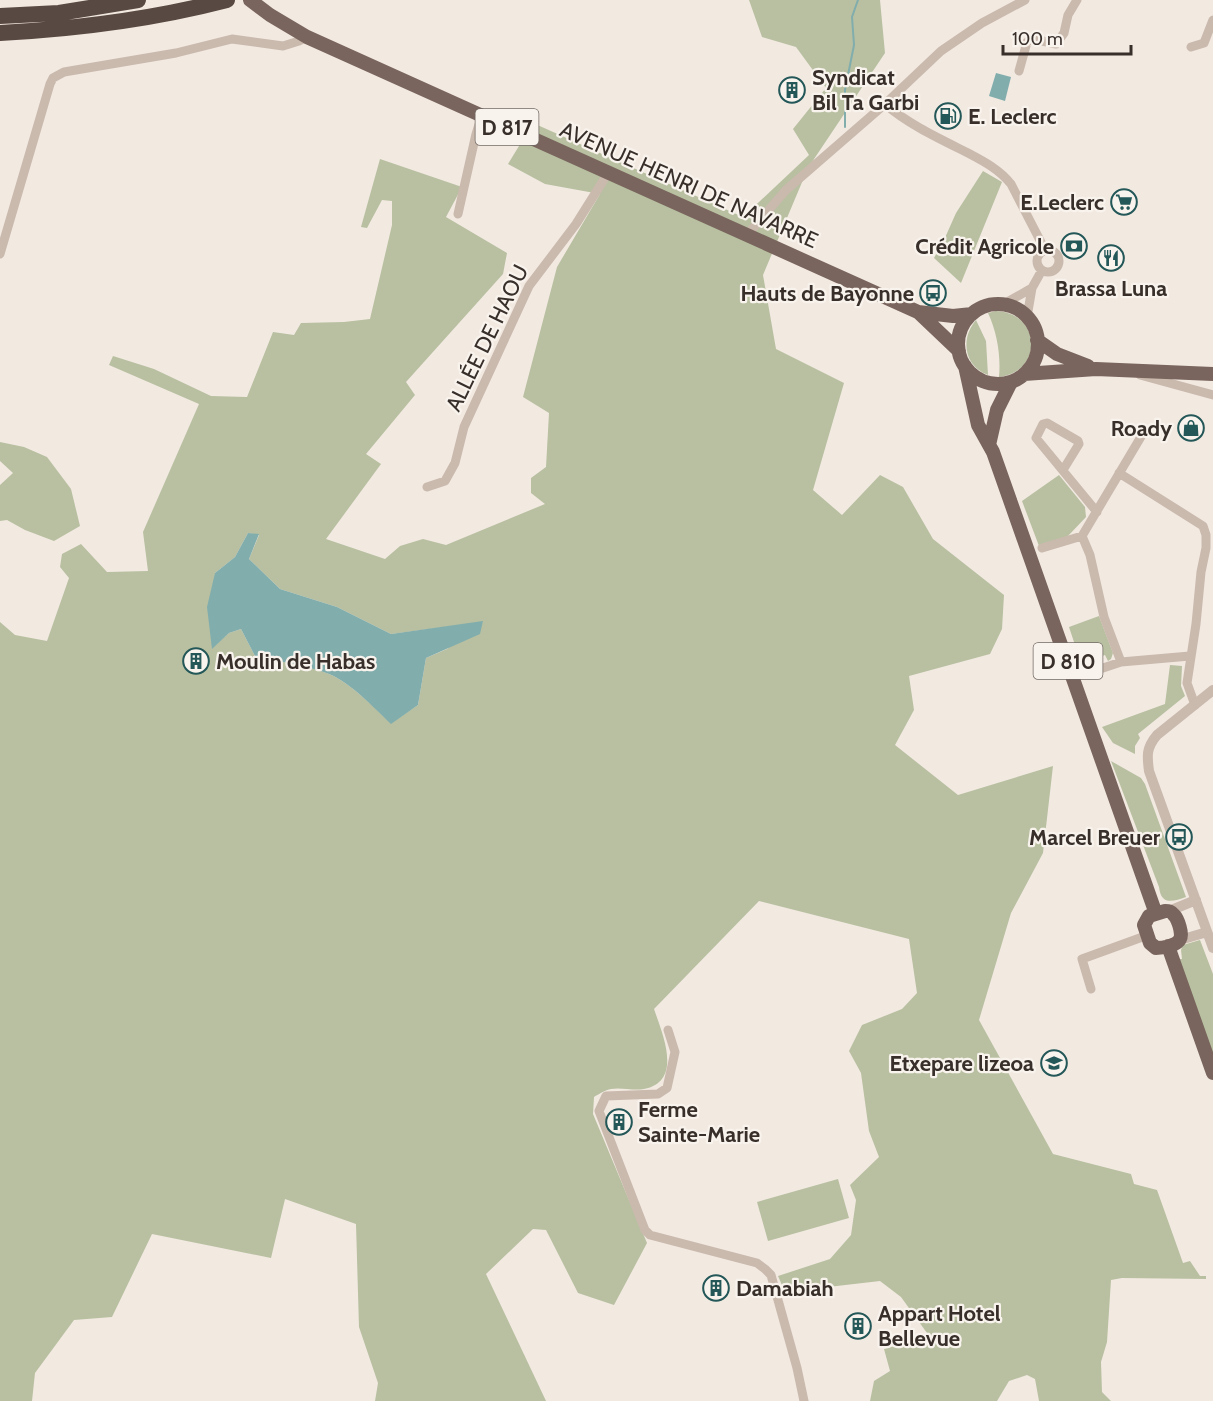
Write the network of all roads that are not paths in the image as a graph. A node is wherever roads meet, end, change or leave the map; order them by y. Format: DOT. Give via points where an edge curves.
graph roads {
  1 [pos="138,0"];
  2 [pos="227,0"];
  3 [pos="250,0"];
  4 [pos="1025,0"];
  5 [pos="1077,0"];
  6 [pos="0,16"];
  7 [pos="1213,20"];
  8 [pos="0,33"];
  9 [pos="307,37"];
  10 [pos="1191,47"];
  11 [pos="1019,71"];
  12 [pos="885,104"];
  13 [pos="482,116"];
  14 [pos="608,173"];
  15 [pos="458,214"];
  16 [pos="747,235"];
  17 [pos="1044,250"];
  18 [pos="0,254"];
  19 [pos="1042,270"];
  20 [pos="1032,288"];
  21 [pos="1002,305"];
  22 [pos="918,312"];
  23 [pos="972,314"];
  24 [pos="1027,317"];
  25 [pos="1037,340"];
  26 [pos="959,351"];
  27 [pos="965,366"];
  28 [pos="1096,369"];
  29 [pos="1117,370"];
  30 [pos="1024,374"];
  31 [pos="1213,374"];
  32 [pos="1011,382"];
  33 [pos="1213,394"];
  34 [pos="1145,430"];
  35 [pos="989,445"];
  36 [pos="1063,470"];
  37 [pos="1119,473"];
  38 [pos="427,487"];
  39 [pos="1097,513"];
  40 [pos="1082,536"];
  41 [pos="1042,548"];
  42 [pos="1190,656"];
  43 [pos="1121,662"];
  44 [pos="1091,672"];
  45 [pos="1213,690"];
  46 [pos="1195,705"];
  47 [pos="1196,900"];
  48 [pos="1171,912"];
  49 [pos="1156,914"];
  50 [pos="1207,932"];
  51 [pos="1148,935"];
  52 [pos="1174,943"];
  53 [pos="1213,948"];
  54 [pos="1091,989"];
  55 [pos="668,1030"];
  56 [pos="1213,1073"];
  57 [pos="804,1401"];
  1 -- 6 [label="highway" via="59,13"];
  2 -- 8 [label="highway" via="61,30"];
  3 -- 9 [label="main road, AVENUE HENRI DE NAVARRE / D 817"];
  4 -- 12 [label="street" via="955,40"];
  5 -- 11 [label="street" via="1056,45 1033,39 1027,42"];
  7 -- 10 [label="street" via="1204,43"];
  9 -- 13 [label="main road, AVENUE HENRI DE NAVARRE / D 817"];
  9 -- 18 [label="street" via="283,46 222,40 176,53 64,72 53,78"];
  12 -- 16 [label="street" via="786,190"];
  12 -- 17 [label="street" via="901,118 984,160 1005,175"];
  13 -- 14 [label="main road, AVENUE HENRI DE NAVARRE / D 817"];
  13 -- 15 [label="street"];
  14 -- 16 [label="main road, AVENUE HENRI DE NAVARRE / D 817"];
  14 -- 38 [label="street, ALLÉE DE HAOU" via="529,286 464,427 455,463 445,481"];
  16 -- 22 [label="main road, AVENUE HENRI DE NAVARRE / D 817"];
  17 -- 19 [label="street" via="1037,258"];
  17 -- 19 [label="street" via="1057,254 1059,263 1051,272"];
  19 -- 20 [label="street"];
  20 -- 21 [label="street"];
  20 -- 24 [label="street"];
  21 -- 23 [label="main road" via="988,306"];
  21 -- 24 [label="main road"];
  22 -- 23 [label="main road, AVENUE HENRI DE NAVARRE / D 817"];
  22 -- 26 [label="main road, AVENUE HENRI DE NAVARRE / D 817"];
  23 -- 26 [label="main road" via="959,337"];
  24 -- 25 [label="main road"];
  25 -- 28 [label="main road" via="1057,354"];
  25 -- 30 [label="main road" via="1035,358"];
  26 -- 27 [label="main road"];
  27 -- 32 [label="main road" via="981,380"];
  27 -- 35 [label="main road, D 810" via="978,425"];
  28 -- 29 [label="main road"];
  28 -- 30 [label="main road"];
  29 -- 31 [label="main road"];
  29 -- 33 [label="street"];
  30 -- 32 [label="main road"];
  32 -- 35 [label="main road" via="997,410"];
  34 -- 37 [label="street"];
  35 -- 49 [label="main road, D 810"];
  36 -- 36 [label="street" via="1036,438 1043,424 1078,441"];
  36 -- 39 [label="street"];
  37 -- 39 [label="street"];
  37 -- 42 [label="street" via="1200,523 1206,535"];
  39 -- 40 [label="street"];
  40 -- 41 [label="street"];
  40 -- 43 [label="street"];
  42 -- 43 [label="street"];
  42 -- 46 [label="street" via="1187,683"];
  43 -- 44 [label="street"];
  45 -- 46 [label="street"];
  46 -- 47 [label="street" via="1157,735 1147,752 1149,771"];
  47 -- 48 [label="street"];
  47 -- 50 [label="street"];
  48 -- 49 [label="main road"];
  48 -- 52 [label="main road" via="1181,933"];
  49 -- 51 [label="main road" via="1149,916 1144,925"];
  50 -- 52 [label="street"];
  50 -- 53 [label="street"];
  51 -- 52 [label="main road" via="1156,948"];
  51 -- 54 [label="street" via="1082,959"];
  52 -- 56 [label="main road"];
  55 -- 57 [label="street" via="675,1052 667,1088 658,1094 606,1096 599,1111 650,1235 757,1263 771,1275"];
}
